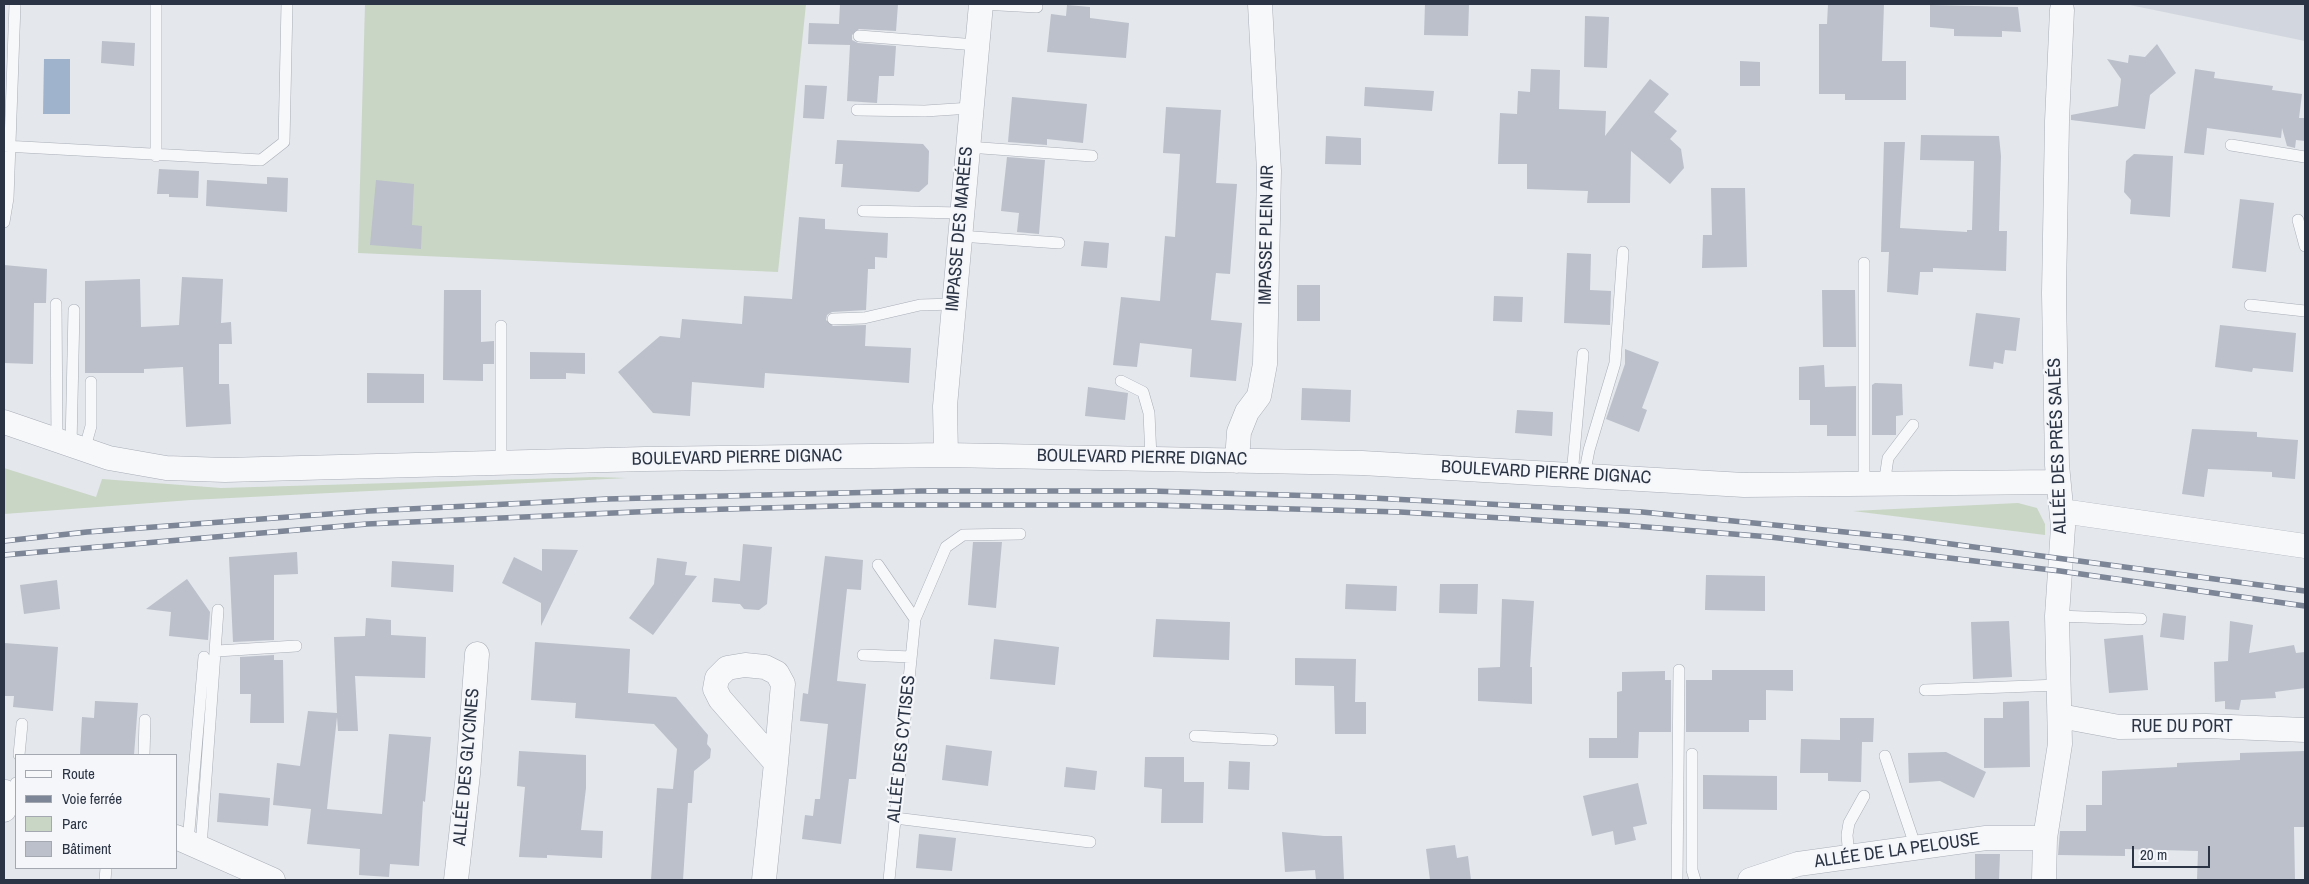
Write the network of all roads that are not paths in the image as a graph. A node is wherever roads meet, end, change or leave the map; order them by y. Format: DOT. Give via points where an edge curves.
graph roads {
  1 [pos="15,4"];
  2 [pos="156,4"];
  3 [pos="287,4"];
  4 [pos="980,4"];
  5 [pos="1260,4"];
  6 [pos="1038,7"];
  7 [pos="2062,10"];
  8 [pos="859,36"];
  9 [pos="977,45"];
  10 [pos="971,108"];
  11 [pos="857,110"];
  12 [pos="2231,145"];
  13 [pos="6,146"];
  14 [pos="968,147"];
  15 [pos="156,156"];
  16 [pos="1092,156"];
  17 [pos="2305,157"];
  18 [pos="862,211"];
  19 [pos="962,213"];
  20 [pos="2298,220"];
  21 [pos="4,222"];
  22 [pos="960,236"];
  23 [pos="1060,243"];
  24 [pos="2305,246"];
  25 [pos="1623,252"];
  26 [pos="1864,263"];
  27 [pos="56,304"];
  28 [pos="954,304"];
  29 [pos="2250,304"];
  30 [pos="74,310"];
  31 [pos="2305,311"];
  32 [pos="833,319"];
  33 [pos="501,326"];
  34 [pos="1583,354"];
  35 [pos="1121,381"];
  36 [pos="90,382"];
  37 [pos="4,422"];
  38 [pos="1913,425"];
  39 [pos="71,446"];
  40 [pos="946,455"];
  41 [pos="1151,458"];
  42 [pos="1237,461"];
  43 [pos="502,463"];
  44 [pos="1578,475"];
  45 [pos="2058,482"];
  46 [pos="1874,484"];
  47 [pos="2062,511"];
  48 [pos="1020,534"];
  49 [pos="2305,546"];
  50 [pos="878,565"];
  51 [pos="218,610"];
  52 [pos="2057,616"];
  53 [pos="915,619"];
  54 [pos="2141,619"];
  55 [pos="296,646"];
  56 [pos="217,651"];
  57 [pos="477,654"];
  58 [pos="862,655"];
  59 [pos="204,657"];
  60 [pos="912,657"];
  61 [pos="1679,670"];
  62 [pos="2059,685"];
  63 [pos="1925,690"];
  64 [pos="2060,716"];
  65 [pos="145,720"];
  66 [pos="22,724"];
  67 [pos="2305,730"];
  68 [pos="1195,736"];
  69 [pos="1272,740"];
  70 [pos="19,754"];
  71 [pos="144,754"];
  72 [pos="1692,754"];
  73 [pos="1885,756"];
  74 [pos="776,763"];
  75 [pos="1864,796"];
  76 [pos="895,818"];
  77 [pos="2046,838"];
  78 [pos="188,842"];
  79 [pos="1090,842"];
  80 [pos="1916,848"];
  81 [pos="1850,857"];
  82 [pos="273,880"];
  83 [pos="456,880"];
  84 [pos="764,880"];
  85 [pos="889,880"];
  86 [pos="1677,880"];
  87 [pos="1695,880"];
  88 [pos="1750,880"];
  89 [pos="2044,880"];
  1 -- 13 [label="lane"];
  2 -- 15 [label="lane"];
  3 -- 15 [label="lane" via="284,142 261,160"];
  4 -- 6 [label="lane"];
  4 -- 9 [label="street, IMPASSE DES MARÉES"];
  5 -- 42 [label="street, IMPASSE PLEIN AIR" via="1268,171 1265,364 1259,396 1247,412 1239,432"];
  7 -- 45 [label="street, ALLÉE DES PRÉS SALÉS" via="2054,293"];
  8 -- 9 [label="lane"];
  9 -- 10 [label="street, IMPASSE DES MARÉES"];
  10 -- 11 [label="lane"];
  10 -- 14 [label="street, IMPASSE DES MARÉES"];
  12 -- 17 [label="lane"];
  13 -- 15 [label="lane"];
  13 -- 21 [label="lane" via="8,198"];
  14 -- 16 [label="lane"];
  14 -- 19 [label="street, IMPASSE DES MARÉES"];
  18 -- 19 [label="lane"];
  19 -- 22 [label="street, IMPASSE DES MARÉES"];
  20 -- 24 [label="lane"];
  22 -- 23 [label="lane"];
  22 -- 28 [label="street, IMPASSE DES MARÉES"];
  25 -- 44 [label="lane" via="1615,363 1589,450"];
  26 -- 46 [label="lane"];
  27 -- 39 [label="lane"];
  28 -- 32 [label="lane" via="920,305 864,318"];
  28 -- 40 [label="street, IMPASSE DES MARÉES" via="945,406"];
  29 -- 31 [label="lane"];
  30 -- 39 [label="lane"];
  33 -- 43 [label="lane"];
  34 -- 44 [label="lane"];
  35 -- 41 [label="lane" via="1143,392 1149,413"];
  36 -- 39 [label="lane" via="90,426"];
  37 -- 39 [label="street, BOULEVARD PIERRE DIGNAC"];
  38 -- 46 [label="lane" via="1888,458"];
  39 -- 43 [label="street, BOULEVARD PIERRE DIGNAC" via="109,458 166,468 225,470"];
  40 -- 41 [label="street, BOULEVARD PIERRE DIGNAC"];
  40 -- 43 [label="street, BOULEVARD PIERRE DIGNAC"];
  41 -- 42 [label="street, BOULEVARD PIERRE DIGNAC"];
  42 -- 44 [label="street, BOULEVARD PIERRE DIGNAC" via="1362,463"];
  44 -- 46 [label="street, BOULEVARD PIERRE DIGNAC" via="1744,485"];
  45 -- 46 [label="street, BOULEVARD PIERRE DIGNAC"];
  45 -- 47 [label="street, ALLÉE DES PRÉS SALÉS"];
  47 -- 49 [label="street"];
  47 -- 52 [label="street, ALLÉE DES PRÉS SALÉS"];
  48 -- 53 [label="lane, ALLÉE DES CYTISES" via="963,535 946,547"];
  50 -- 53 [label="lane"];
  51 -- 56 [label="lane"];
  52 -- 54 [label="lane"];
  52 -- 62 [label="street, ALLÉE DES PRÉS SALÉS"];
  53 -- 60 [label="lane, ALLÉE DES CYTISES"];
  55 -- 56 [label="lane"];
  56 -- 78 [label="lane"];
  57 -- 83 [label="street, ALLÉE DES GLYCINES"];
  58 -- 60 [label="lane"];
  59 -- 78 [label="lane"];
  60 -- 76 [label="lane, ALLÉE DES CYTISES"];
  61 -- 86 [label="lane"];
  62 -- 63 [label="lane"];
  62 -- 64 [label="street, ALLÉE DES PRÉS SALÉS"];
  64 -- 67 [label="street, RUE DU PORT" via="2119,727"];
  64 -- 77 [label="street, ALLÉE DES PRÉS SALÉS" via="2060,744"];
  65 -- 71 [label="lane"];
  66 -- 70 [label="lane"];
  68 -- 69 [label="lane"];
  72 -- 87 [label="lane" via="1692,870"];
  73 -- 80 [label="lane"];
  74 -- 84 [label="street"];
  75 -- 81 [label="lane" via="1847,835"];
  76 -- 79 [label="lane"];
  76 -- 85 [label="lane, ALLÉE DES CYTISES"];
  77 -- 80 [label="street, ALLÉE DE LA PELOUSE" via="1986,838"];
  77 -- 89 [label="street, ALLÉE DES PRÉS SALÉS"];
  78 -- 82 [label="street"];
  80 -- 81 [label="street, ALLÉE DE LA PELOUSE"];
  81 -- 88 [label="street, ALLÉE DE LA PELOUSE" via="1798,864"];
}
